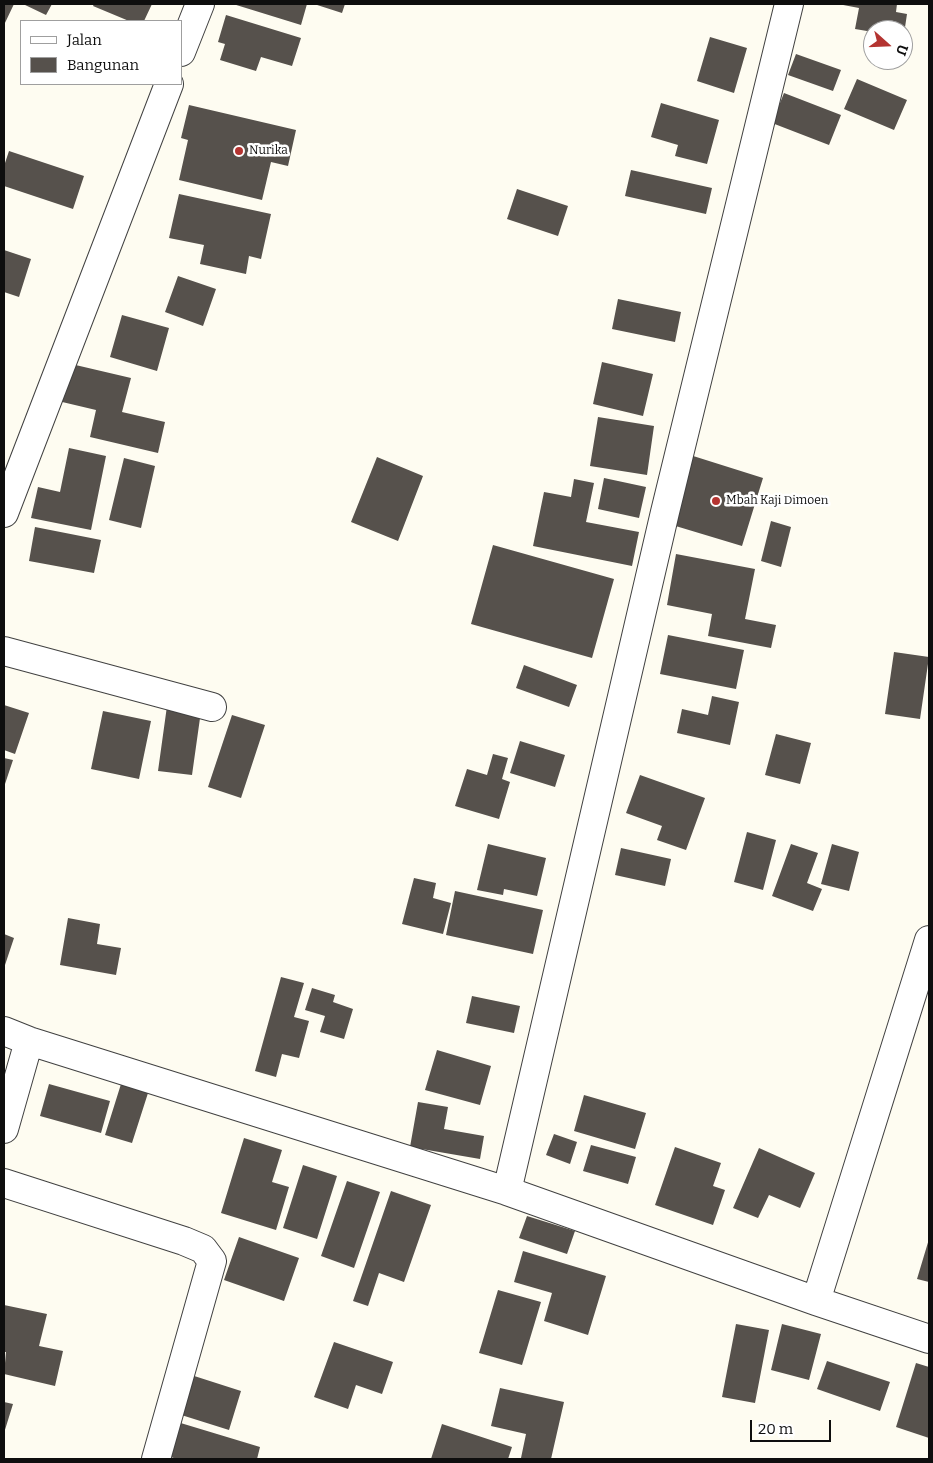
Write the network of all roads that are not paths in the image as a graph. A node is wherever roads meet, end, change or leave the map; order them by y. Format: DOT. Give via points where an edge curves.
graph roads {
  1 [pos="789,4"];
  2 [pos="194,6"];
  3 [pos="182,48"];
  4 [pos="169,85"];
  5 [pos="4,513"];
  6 [pos="4,651"];
  7 [pos="212,708"];
  8 [pos="929,940"];
  9 [pos="4,1031"];
  10 [pos="30,1041"];
  11 [pos="4,1129"];
  12 [pos="4,1183"];
  13 [pos="507,1191"];
  14 [pos="816,1301"];
  15 [pos="929,1339"];
  16 [pos="156,1459"];
  1 -- 13 [label="street" via="667,502"];
  2 -- 3 [label="street"];
  4 -- 5 [label="street"];
  6 -- 7 [label="street"];
  8 -- 14 [label="street"];
  9 -- 10 [label="street"];
  10 -- 11 [label="street"];
  10 -- 13 [label="street"];
  12 -- 16 [label="street" via="184,1240 203,1250 212,1261"];
  13 -- 14 [label="street"];
  14 -- 15 [label="street"];
}
